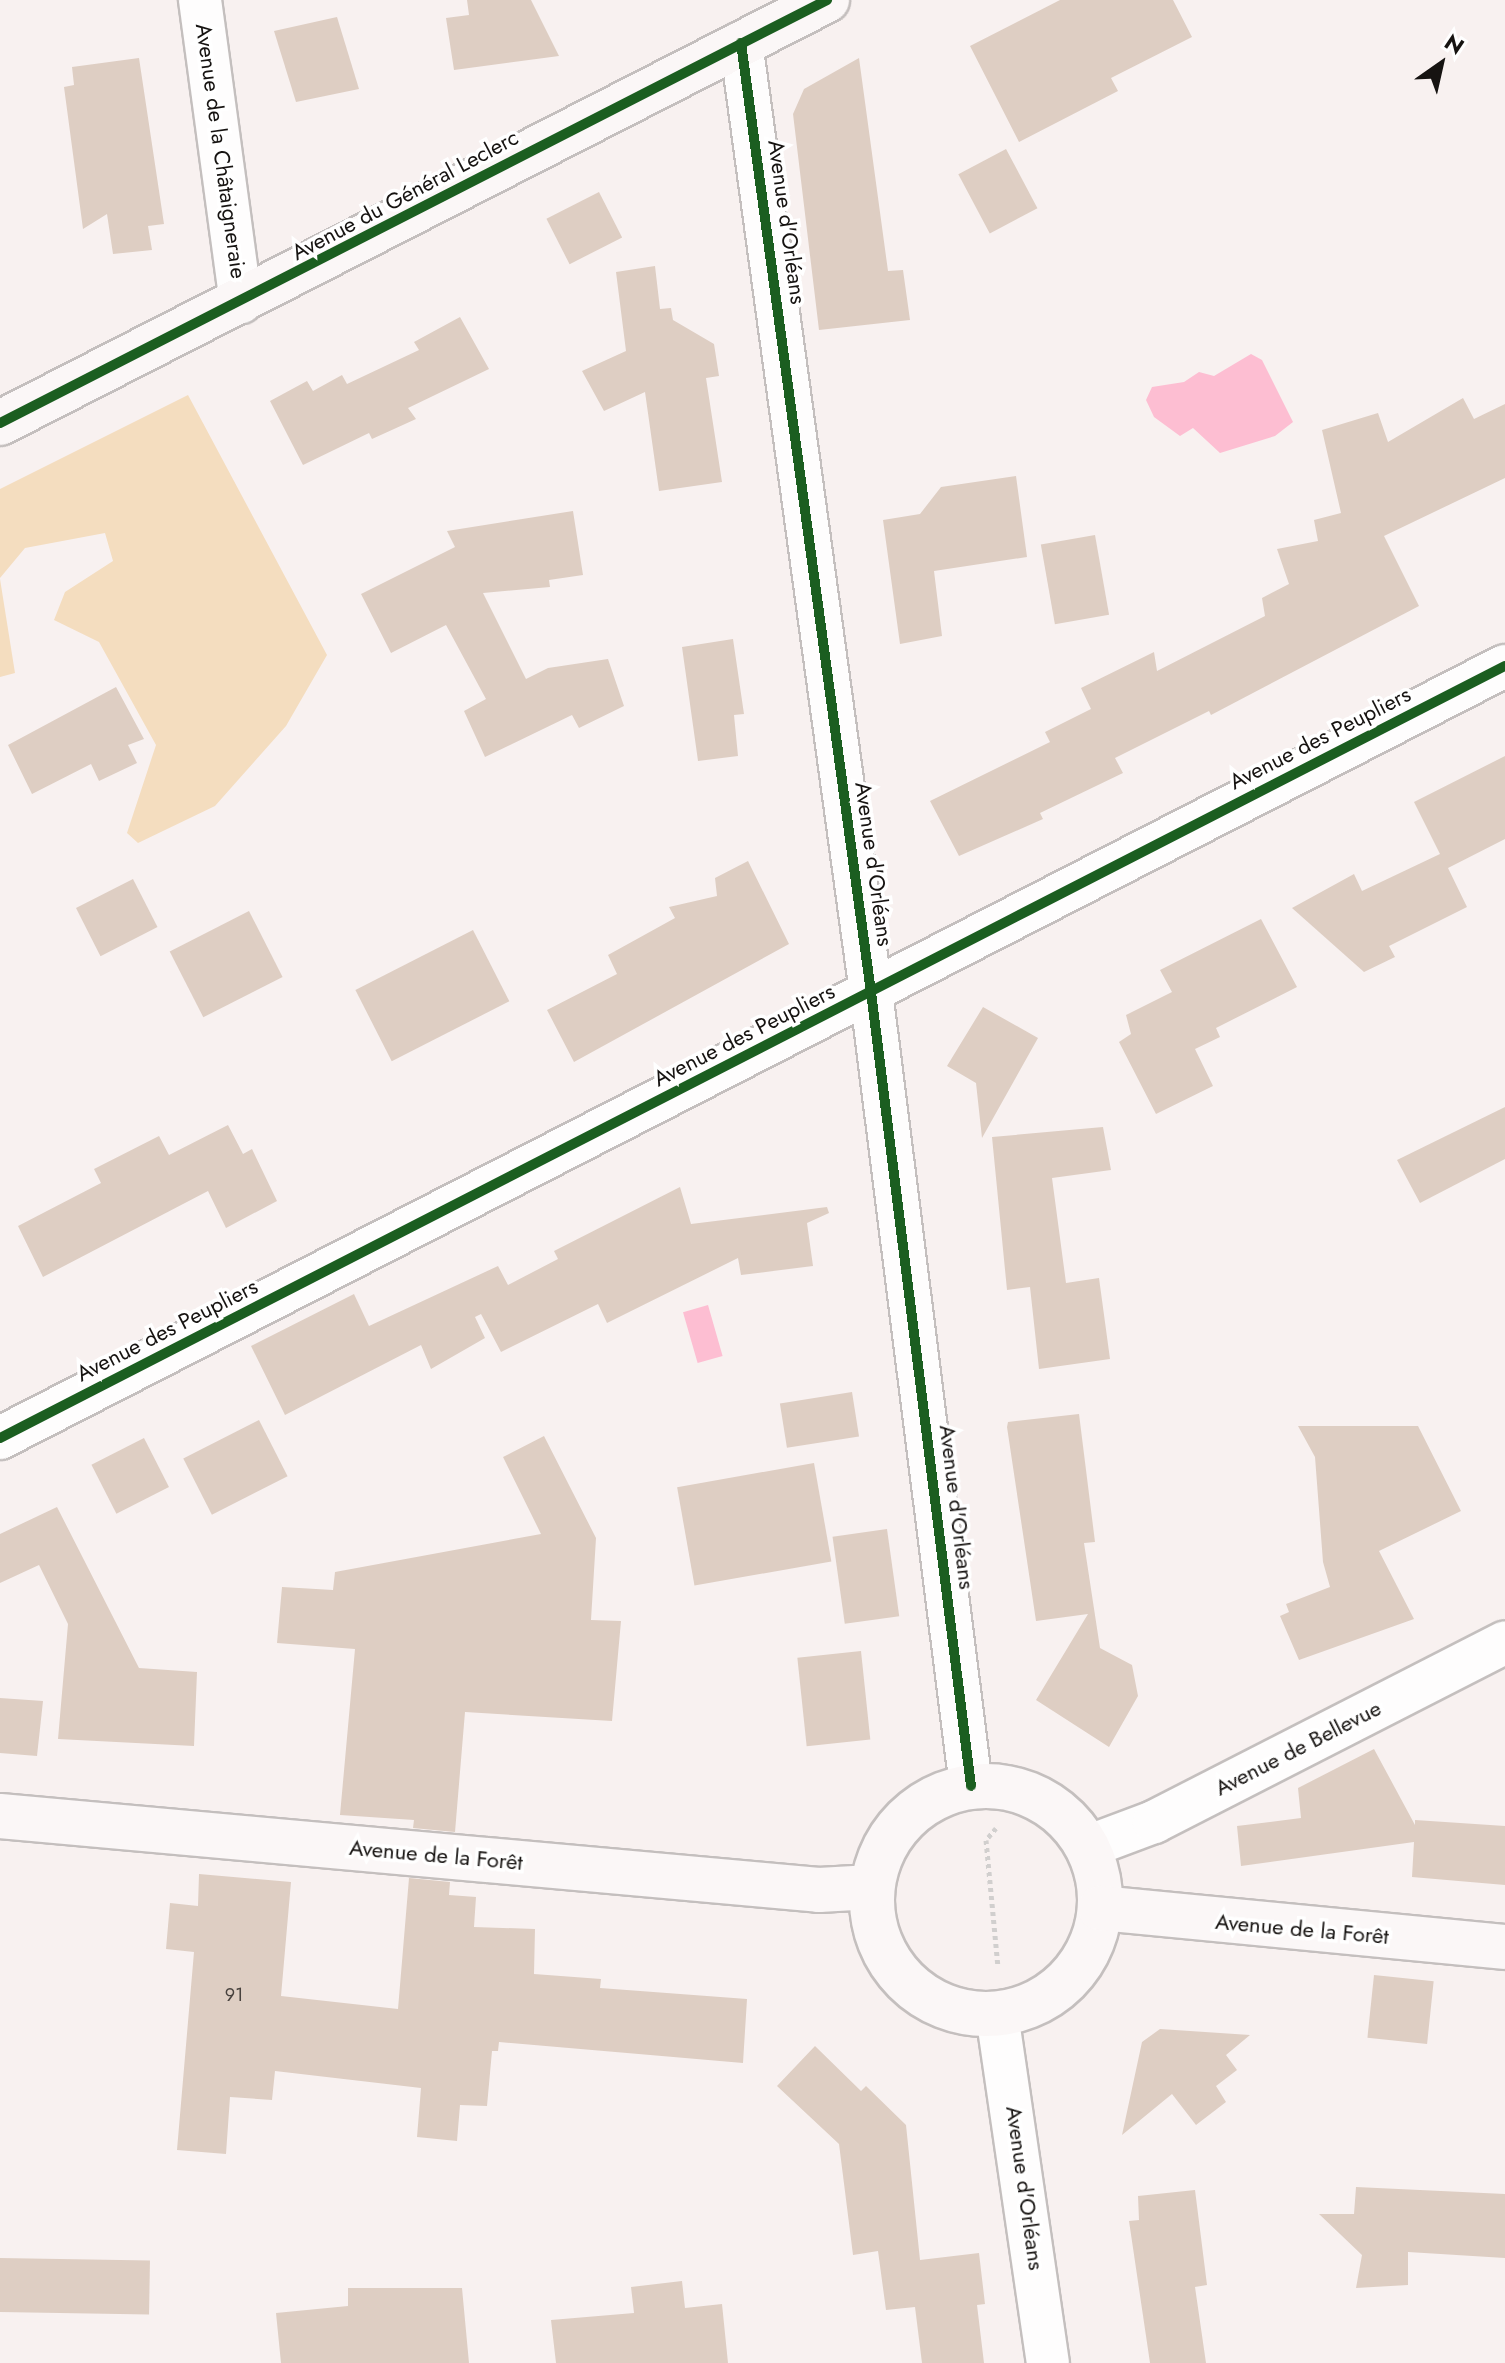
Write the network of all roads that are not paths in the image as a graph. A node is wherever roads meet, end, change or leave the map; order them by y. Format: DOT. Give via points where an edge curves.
graph roads {
  1 [pos="200,0"];
  2 [pos="827,0"];
  3 [pos="741,43"];
  4 [pos="241,302"];
  5 [pos="0,423"];
  6 [pos="1505,666"];
  7 [pos="871,992"];
  8 [pos="0,1438"];
  9 [pos="1505,1642"];
  10 [pos="971,1786"];
  11 [pos="0,1816"];
  12 [pos="1087,1847"];
  13 [pos="872,1887"];
  14 [pos="1100,1908"];
  15 [pos="1505,1947"];
  16 [pos="997,2014"];
  17 [pos="1048,2363"];
  1 -- 4 [label="street, Avenue de la Châtaigneraie"];
  2 -- 3 [label="street, Avenue du Général Leclerc"];
  3 -- 4 [label="street, Avenue du Général Leclerc"];
  3 -- 7 [label="street, Avenue d'Orléans"];
  4 -- 5 [label="street, Avenue du Général Leclerc"];
  6 -- 7 [label="street, Avenue des Peupliers"];
  7 -- 8 [label="street, Avenue des Peupliers"];
  7 -- 10 [label="street, Avenue d'Orléans"];
  9 -- 12 [label="street, Avenue de Bellevue" via="1154,1822"];
  10 -- 12 [label="street" via="1071,1824"];
  10 -- 13 [label="street" via="935,1797 904,1820 882,1851"];
  11 -- 13 [label="street, Avenue de la Forêt" via="819,1890"];
  12 -- 14 [label="street"];
  13 -- 16 [label="street" via="884,1953 905,1981 932,2001 964,2012"];
  14 -- 15 [label="street, Avenue de la Forêt"];
  14 -- 16 [label="street" via="1093,1939 1078,1968 1046,1999"];
  16 -- 17 [label="street, Avenue d'Orléans"];
}
